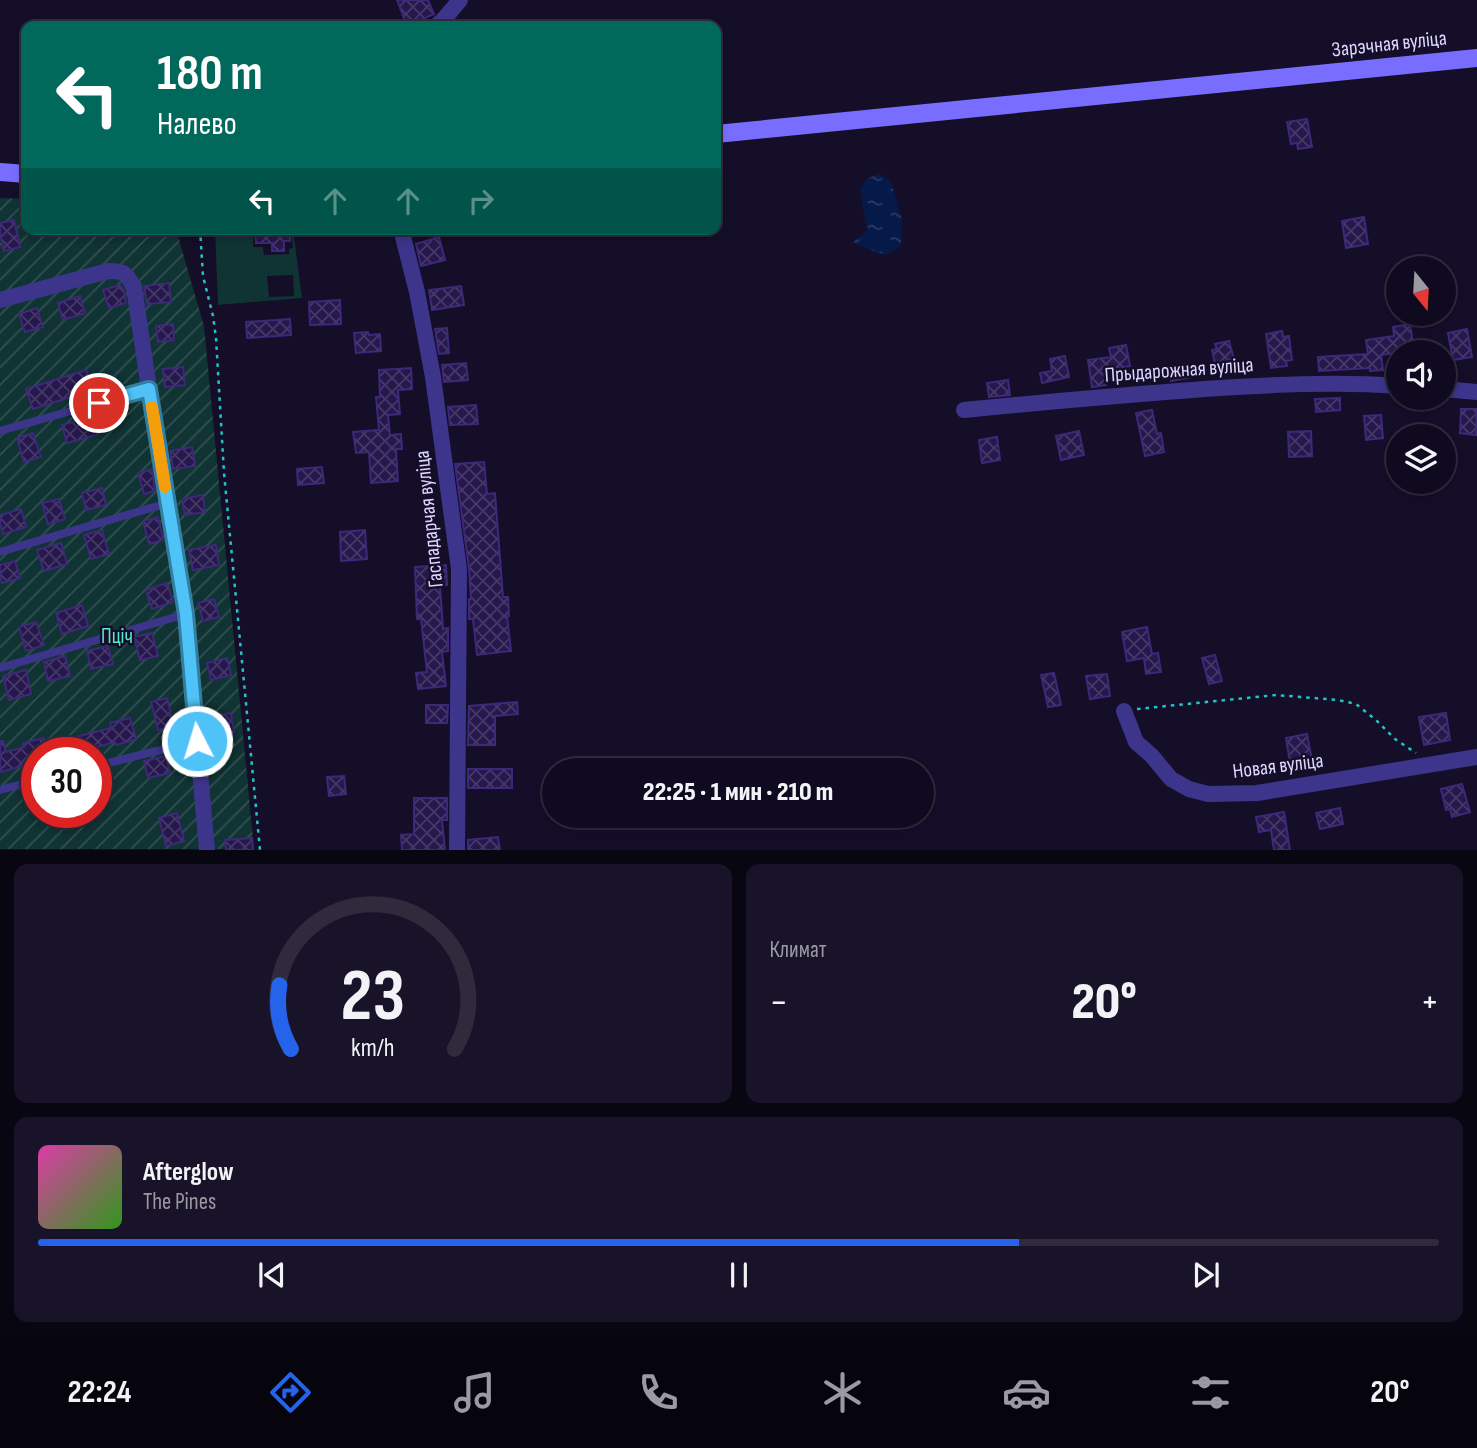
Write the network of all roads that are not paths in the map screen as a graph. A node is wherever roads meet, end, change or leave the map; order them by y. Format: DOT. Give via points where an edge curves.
graph roads {
  1 [pos="460,0"];
  2 [pos="442,21"];
  3 [pos="1477,58"];
  4 [pos="721,134"];
  5 [pos="0,172"];
  6 [pos="21,174"];
  7 [pos="403,235"];
  8 [pos="0,300"];
  9 [pos="1386,385"];
  10 [pos="149,389"];
  11 [pos="1456,390"];
  12 [pos="1477,392"];
  13 [pos="964,410"];
  14 [pos="0,431"];
  15 [pos="168,503"];
  16 [pos="0,552"];
  17 [pos="186,614"];
  18 [pos="0,667"];
  19 [pos="1124,711"];
  20 [pos="197,741"];
  21 [pos="1477,757"];
  22 [pos="112,762"];
  23 [pos="21,784"];
  24 [pos="0,790"];
  25 [pos="206,849"];
  26 [pos="457,849"];
  1 -- 2 [label="street"];
  3 -- 4 [label="street, Зарэчная вуліца"];
  5 -- 6 [label="street"];
  7 -- 26 [label="street, Гаспадарчая вуліца" via="433,377 459,569"];
  8 -- 10 [label="street" via="108,271 127,274 134,287"];
  9 -- 13 [label="street, Прыдарожная вуліца" via="1258,386"];
  10 -- 14 [label="lane"];
  10 -- 15 [label="street"];
  11 -- 12 [label="street"];
  15 -- 16 [label="lane"];
  15 -- 17 [label="street"];
  17 -- 18 [label="lane"];
  17 -- 20 [label="street"];
  19 -- 21 [label="street, Новая вуліца" via="1136,742 1171,779 1208,794 1257,793"];
  20 -- 22 [label="lane"];
  20 -- 25 [label="street"];
  23 -- 24 [label="lane"];
}
